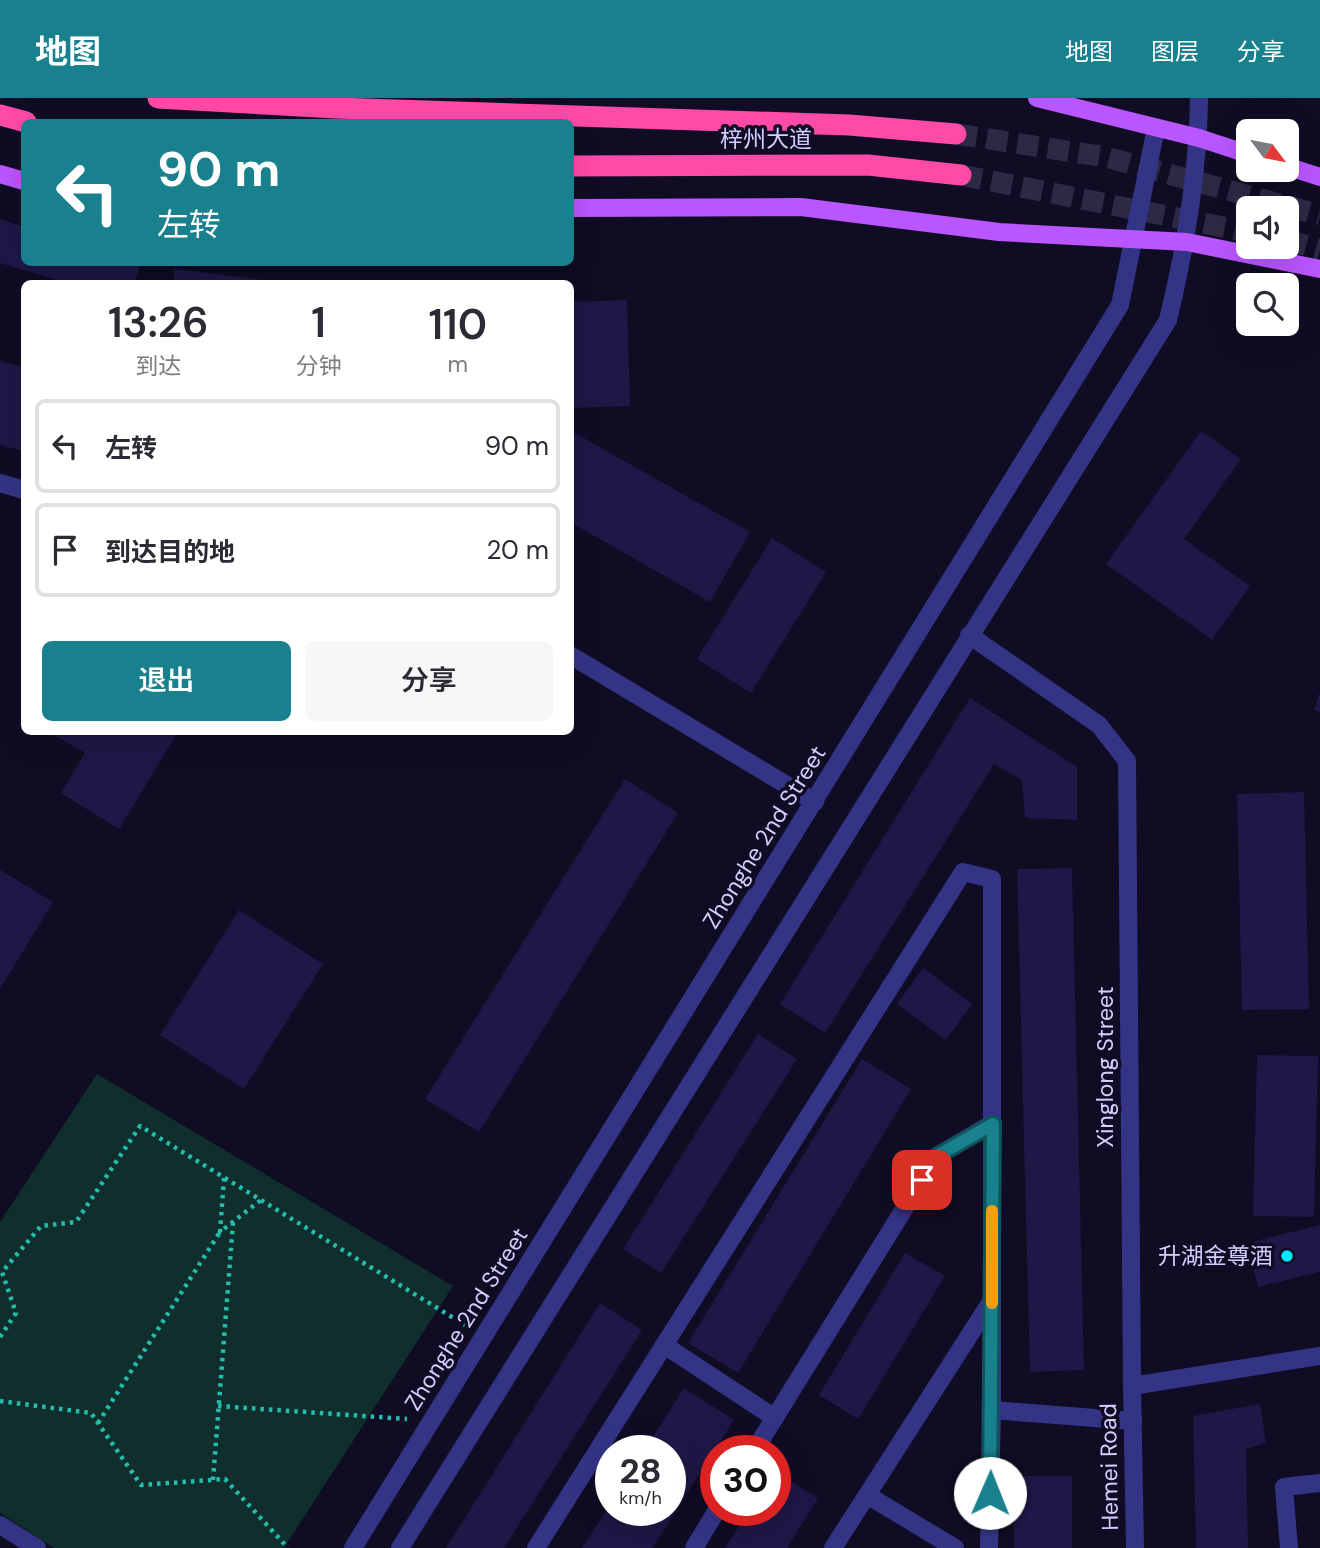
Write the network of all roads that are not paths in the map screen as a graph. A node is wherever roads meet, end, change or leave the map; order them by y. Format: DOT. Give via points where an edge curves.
graph roads {
  1 [pos="158,98"];
  2 [pos="1037,98"];
  3 [pos="1199,98"];
  4 [pos="0,115"];
  5 [pos="21,121"];
  6 [pos="1156,128"];
  7 [pos="956,134"];
  8 [pos="1199,138"];
  9 [pos="1236,150"];
  10 [pos="574,166"];
  11 [pos="1299,170"];
  12 [pos="0,174"];
  13 [pos="961,175"];
  14 [pos="1320,177"];
  15 [pos="21,180"];
  16 [pos="574,208"];
  17 [pos="1134,238"];
  18 [pos="1187,242"];
  19 [pos="1320,269"];
  20 [pos="0,483"];
  21 [pos="21,489"];
  22 [pos="969,635"];
  23 [pos="574,657"];
  24 [pos="815,802"];
  25 [pos="993,1124"];
  26 [pos="992,1300"];
  27 [pos="664,1345"];
  28 [pos="1320,1356"];
  29 [pos="1132,1385"];
  30 [pos="992,1410"];
  31 [pos="775,1418"];
  32 [pos="1133,1421"];
  33 [pos="764,1435"];
  34 [pos="1320,1483"];
  35 [pos="867,1494"];
  36 [pos="0,1525"];
  37 [pos="707,1526"];
  38 [pos="37,1548"];
  39 [pos="353,1548"];
  40 [pos="400,1548"];
  41 [pos="536,1548"];
  42 [pos="694,1548"];
  43 [pos="833,1548"];
  44 [pos="956,1548"];
  45 [pos="989,1548"];
  46 [pos="1135,1548"];
  47 [pos="1289,1548"];
  1 -- 7 [label="highway, 梓州大道" via="849,125"];
  2 -- 6 [label="main road"];
  3 -- 8 [label="street"];
  4 -- 5 [label="highway"];
  6 -- 8 [label="main road"];
  6 -- 17 [label="street, Zhonghe 2nd Street"];
  8 -- 9 [label="main road"];
  8 -- 18 [label="street"];
  10 -- 13 [label="highway, 梓州大道" via="868,165"];
  11 -- 14 [label="main road"];
  12 -- 15 [label="main road"];
  16 -- 17 [label="main road" via="801,206 999,232"];
  17 -- 18 [label="main road"];
  17 -- 24 [label="street, Zhonghe 2nd Street" via="1120,305"];
  18 -- 19 [label="main road"];
  18 -- 22 [label="street" via="1168,320"];
  20 -- 21 [label="street"];
  22 -- 29 [label="street, Xinglong Street" via="1099,725 1127,761"];
  22 -- 40 [label="street"];
  23 -- 24 [label="street"];
  24 -- 39 [label="street, Zhonghe 2nd Street"];
  25 -- 26 [label="street"];
  25 -- 27 [label="street" via="992,879 963,872"];
  25 -- 31 [label="street" via="937,1156"];
  26 -- 30 [label="street"];
  26 -- 35 [label="street"];
  27 -- 31 [label="street"];
  27 -- 41 [label="street"];
  28 -- 29 [label="street"];
  29 -- 32 [label="street, Hemei Road"];
  30 -- 32 [label="street"];
  30 -- 45 [label="street"];
  31 -- 33 [label="street"];
  32 -- 46 [label="street, Hemei Road"];
  34 -- 47 [label="street" via="1284,1487"];
  35 -- 43 [label="street"];
  35 -- 44 [label="street"];
  36 -- 38 [label="street"];
  37 -- 42 [label="street"];
}
